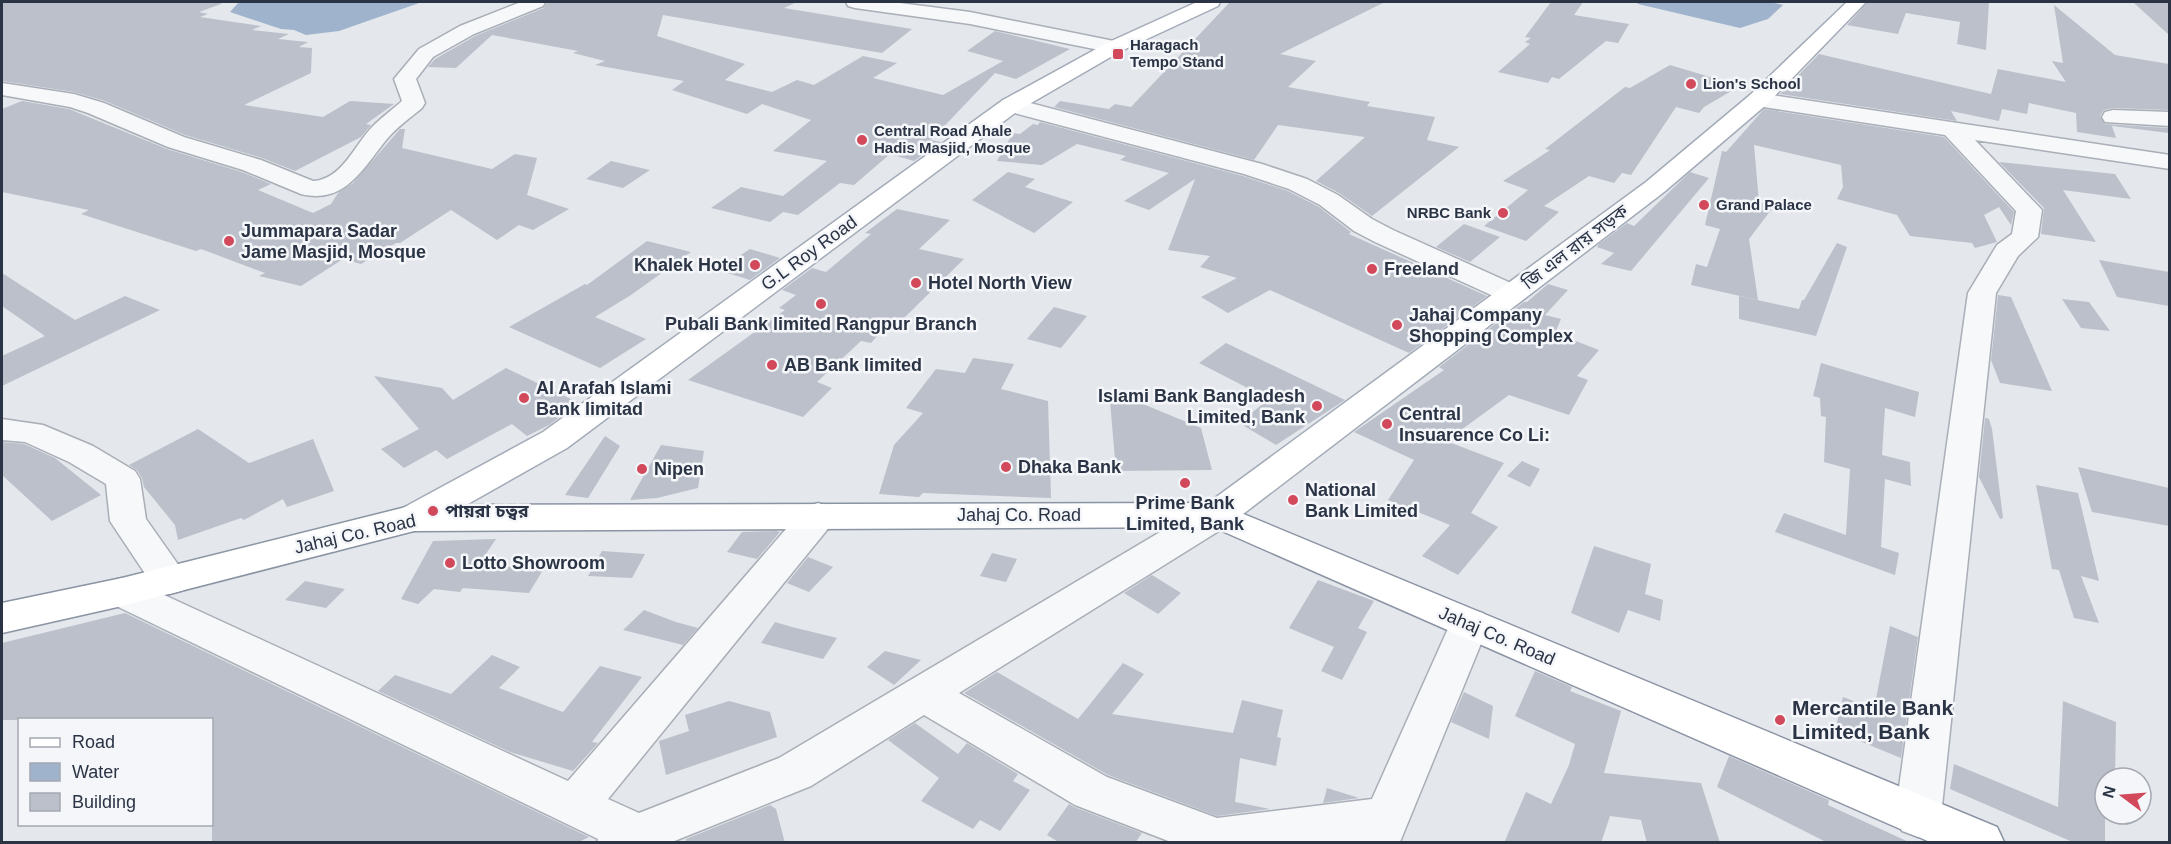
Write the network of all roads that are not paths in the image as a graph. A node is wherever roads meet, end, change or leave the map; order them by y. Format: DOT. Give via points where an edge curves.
graph roads {
  1 [pos="536,2"];
  2 [pos="855,2"];
  3 [pos="1211,2"];
  4 [pos="1857,2"];
  5 [pos="1114,46"];
  6 [pos="2,89"];
  7 [pos="1758,100"];
  8 [pos="1011,105"];
  9 [pos="2113,117"];
  10 [pos="2169,119"];
  11 [pos="1953,131"];
  12 [pos="2169,162"];
  13 [pos="1512,294"];
  14 [pos="2,430"];
  15 [pos="1217,515"];
  16 [pos="818,516"];
  17 [pos="414,518"];
  18 [pos="170,580"];
  19 [pos="122,592"];
  20 [pos="2,618"];
  21 [pos="1468,624"];
  22 [pos="922,693"];
  23 [pos="575,806"];
  24 [pos="1918,816"];
  25 [pos="1382,830"];
  26 [pos="628,839"];
  27 [pos="1980,843"];
  1 -- 6 [label="street" via="467,30 426,53 405,79 414,103 381,130 343,179 328,188 310,189 74,101"];
  2 -- 5 [label="street" via="970,18"];
  3 -- 5 [label="main road, G.L Roy Road"];
  4 -- 7 [label="main road, জি এল রায় সড়ক"];
  5 -- 8 [label="main road, G.L Roy Road"];
  7 -- 11 [label="street"];
  7 -- 13 [label="main road, জি এল রায় সড়ক" via="1654,187"];
  8 -- 13 [label="street" via="1298,184 1384,236"];
  8 -- 17 [label="main road, G.L Roy Road" via="555,440"];
  9 -- 10 [label="street"];
  11 -- 12 [label="street"];
  11 -- 24 [label="street" via="2029,210 2025,237 2007,251 1982,293"];
  13 -- 15 [label="main road, জি এল রায় সড়ক"];
  14 -- 18 [label="street" via="31,432 81,454 123,479 128,521"];
  15 -- 16 [label="main road, Jahaj Co. Road"];
  15 -- 21 [label="main road, Jahaj Co. Road"];
  15 -- 22 [label="street"];
  16 -- 17 [label="main road, Jahaj Co. Road"];
  16 -- 23 [label="street"];
  17 -- 18 [label="main road, Jahaj Co. Road"];
  18 -- 19 [label="main road, Jahaj Co. Road"];
  19 -- 20 [label="main road, Jahaj Co. Road"];
  19 -- 23 [label="street"];
  21 -- 24 [label="main road, Jahaj Co. Road"];
  21 -- 25 [label="street"];
  22 -- 25 [label="street" via="1091,791 1217,838"];
  22 -- 26 [label="street" via="795,772"];
  23 -- 26 [label="street"];
  24 -- 27 [label="main road, Jahaj Co. Road"];
}
